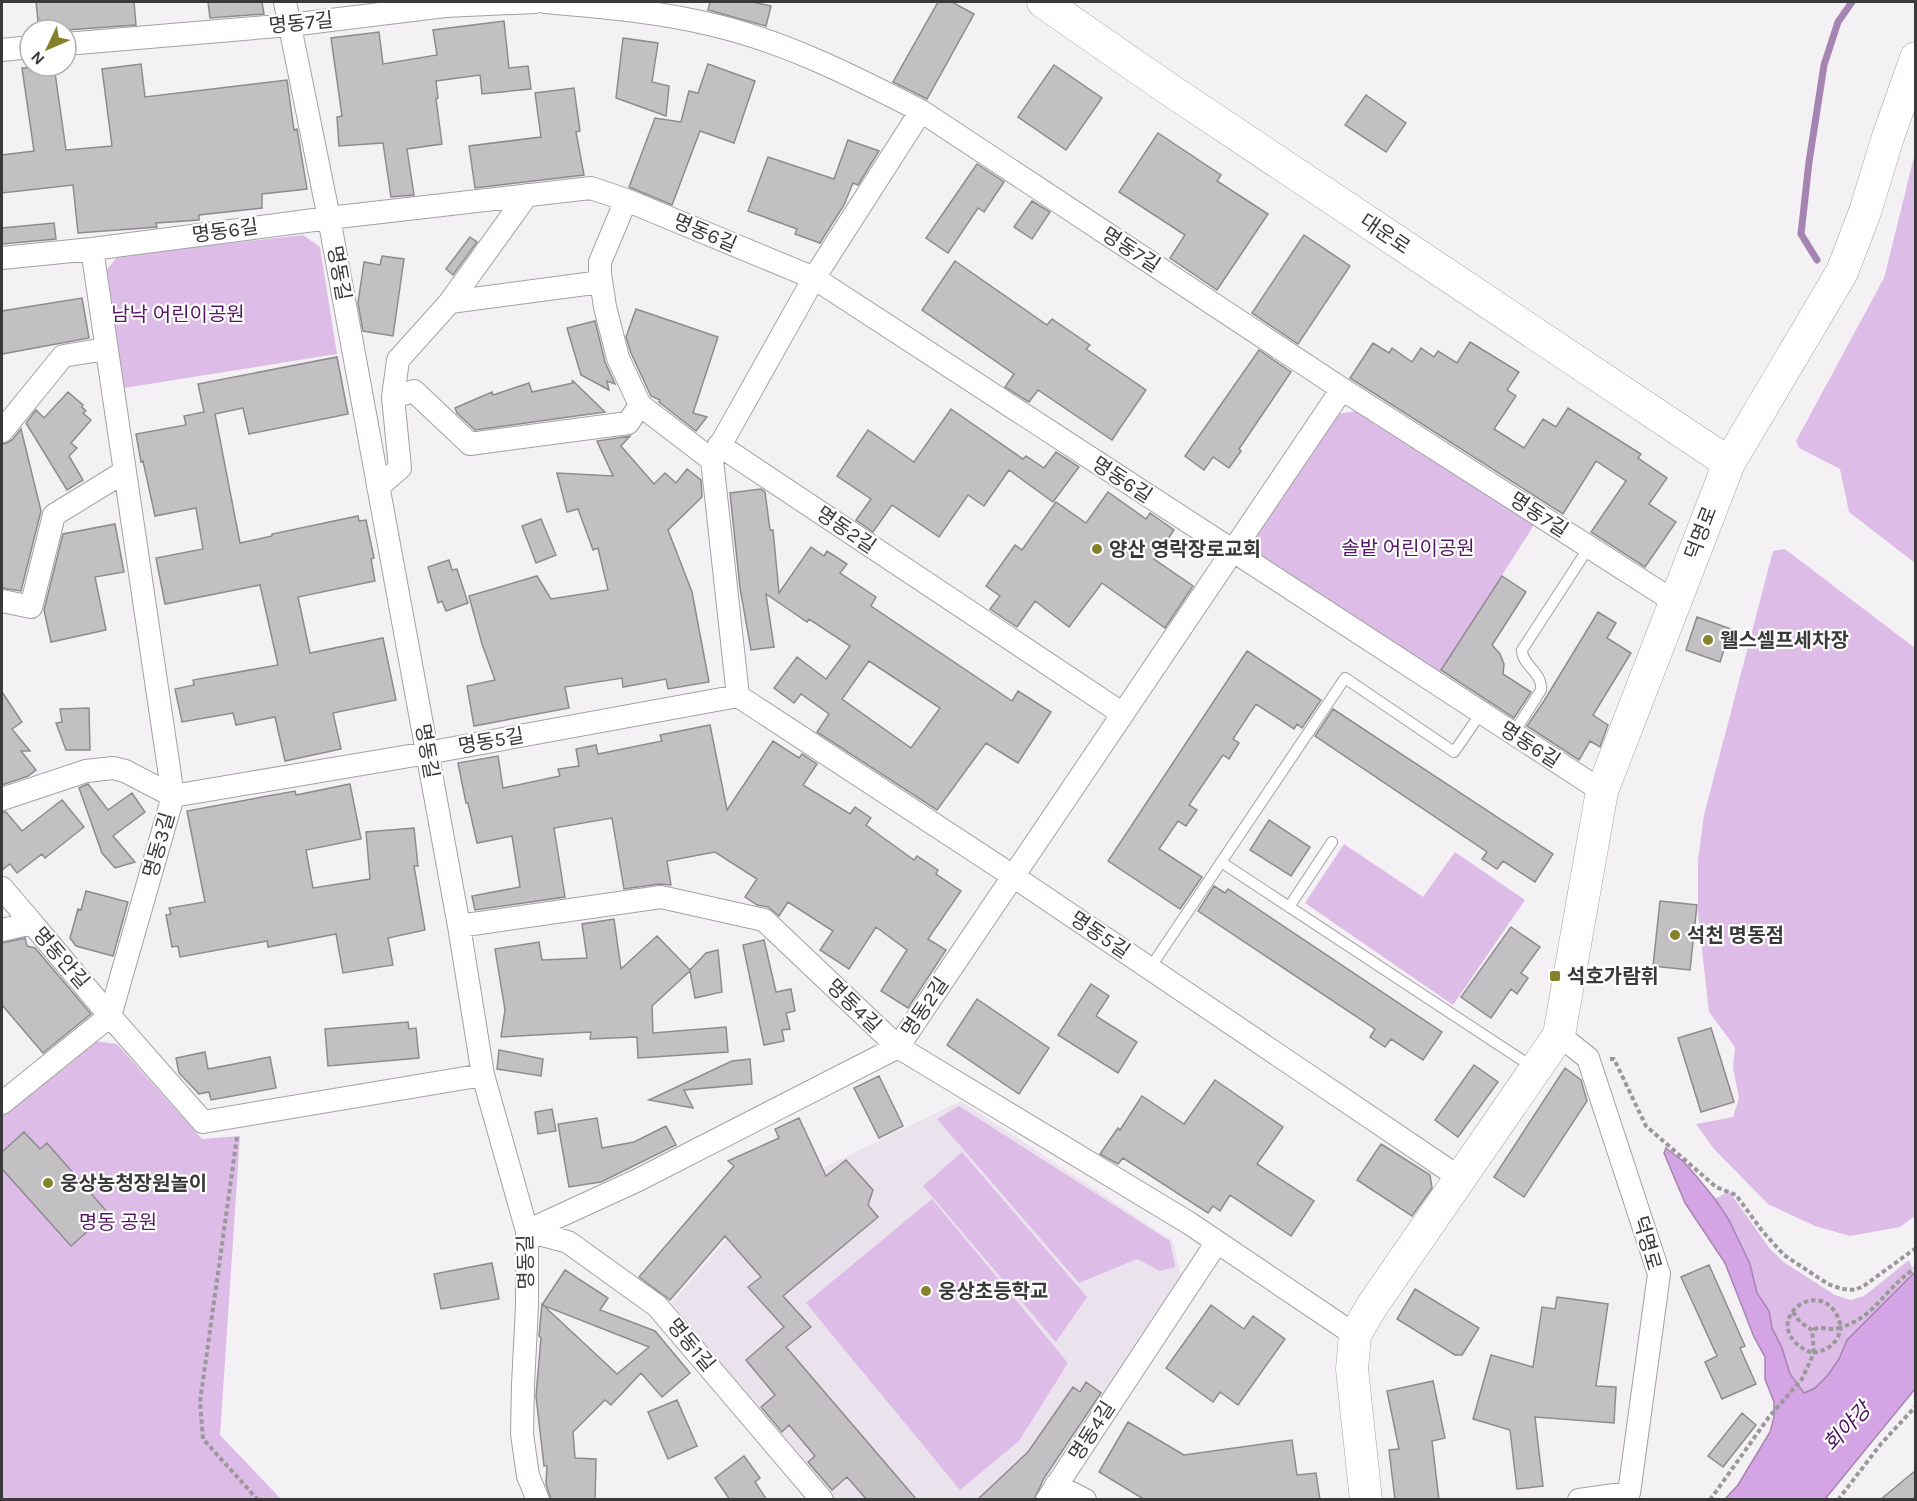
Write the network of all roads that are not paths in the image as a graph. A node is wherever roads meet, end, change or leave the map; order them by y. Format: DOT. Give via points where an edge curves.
graph roads {
  1 [pos="285,2"];
  2 [pos="535,2"];
  3 [pos="545,2"];
  4 [pos="1043,2"];
  5 [pos="290,25"];
  6 [pos="78,43"];
  7 [pos="18,48"];
  8 [pos="2,50"];
  9 [pos="1916,58"];
  10 [pos="921,111"];
  11 [pos="527,195"];
  12 [pos="626,200"];
  13 [pos="329,218"];
  14 [pos="92,249"];
  15 [pos="2,258"];
  16 [pos="814,278"];
  17 [pos="602,282"];
  18 [pos="450,302"];
  19 [pos="106,349"];
  20 [pos="1342,389"];
  21 [pos="393,396"];
  22 [pos="640,405"];
  23 [pos="2,431"];
  24 [pos="716,452"];
  25 [pos="1729,463"];
  26 [pos="124,472"];
  27 [pos="378,486"];
  28 [pos="1589,547"];
  29 [pos="1232,552"];
  30 [pos="2,601"];
  31 [pos="1675,602"];
  32 [pos="738,696"];
  33 [pos="1481,713"];
  34 [pos="1123,714"];
  35 [pos="1513,734"];
  36 [pos="427,753"];
  37 [pos="1602,791"];
  38 [pos="173,796"];
  39 [pos="2,799"];
  40 [pos="1332,842"];
  41 [pos="1221,862"];
  42 [pos="1013,876"];
  43 [pos="2,888"];
  44 [pos="1289,906"];
  45 [pos="32,923"];
  46 [pos="459,926"];
  47 [pos="2,930"];
  48 [pos="1150,968"];
  49 [pos="110,1016"];
  50 [pos="1559,1035"];
  51 [pos="898,1047"];
  52 [pos="1534,1068"];
  53 [pos="483,1075"];
  54 [pos="2,1103"];
  55 [pos="1460,1178"];
  56 [pos="528,1231"];
  57 [pos="1217,1242"];
  58 [pos="1355,1335"];
  59 [pos="1051,1492"];
  60 [pos="538,1500"];
  61 [pos="822,1500"];
  62 [pos="1085,1500"];
  63 [pos="1366,1500"];
  64 [pos="1579,1500"];
  1 -- 5 [label="street, 명동길"];
  2 -- 5 [label="street, 명동7길" via="445,6"];
  3 -- 10 [label="street, 명동7길" via="630,10 710,24 783,46"];
  4 -- 25 [label="street, 대운로"];
  5 -- 6 [label="street, 명동7길"];
  5 -- 13 [label="street, 명동길"];
  7 -- 8 [label="street"];
  9 -- 25 [label="street, 덕명로" via="1842,272"];
  10 -- 16 [label="street"];
  10 -- 20 [label="street, 명동7길"];
  11 -- 12 [label="street, 명동6길" via="591,188"];
  11 -- 13 [label="street, 명동6길"];
  11 -- 18 [label="street"];
  12 -- 16 [label="street, 명동6길"];
  12 -- 17 [label="street" via="600,262"];
  13 -- 14 [label="street, 명동6길"];
  13 -- 27 [label="street, 명동길"];
  14 -- 15 [label="street, 명동6길"];
  14 -- 19 [label="street, 명동3길"];
  16 -- 24 [label="street"];
  16 -- 29 [label="street, 명동6길"];
  17 -- 18 [label="street"];
  17 -- 22 [label="street" via="618,358"];
  18 -- 21 [label="street" via="398,360"];
  19 -- 23 [label="street" via="63,356"];
  19 -- 26 [label="street, 명동3길"];
  20 -- 28 [label="street, 명동7길"];
  20 -- 29 [label="street, 명동2길"];
  21 -- 22 [label="street" via="414,391 470,444 628,423"];
  21 -- 27 [label="street" via="400,468"];
  22 -- 24 [label="street"];
  24 -- 32 [label="street"];
  24 -- 34 [label="street, 명동2길"];
  25 -- 31 [label="street, 덕명로"];
  26 -- 30 [label="street" via="54,515 31,608"];
  26 -- 38 [label="street, 명동3길"];
  27 -- 36 [label="street, 명동길"];
  28 -- 31 [label="street, 명동7길"];
  28 -- 35 [label="lane" via="1522,650 1522,657 1537,673 1541,690"];
  29 -- 33 [label="street, 명동6길"];
  29 -- 34 [label="street, 명동2길"];
  31 -- 37 [label="street, 덕명로"];
  32 -- 36 [label="street, 명동5길"];
  32 -- 42 [label="street, 명동5길"];
  33 -- 35 [label="street, 명동6길"];
  33 -- 41 [label="lane" via="1454,752 1345,678"];
  34 -- 42 [label="street, 명동2길"];
  35 -- 37 [label="street, 명동6길"];
  36 -- 38 [label="street, 명동5길"];
  36 -- 46 [label="street, 명동길"];
  37 -- 50 [label="street, 덕명로"];
  38 -- 39 [label="street" via="138,776 113,768 86,771"];
  38 -- 49 [label="street, 명동3길"];
  40 -- 44 [label="lane"];
  41 -- 44 [label="lane"];
  41 -- 48 [label="lane"];
  42 -- 48 [label="street, 명동5길"];
  42 -- 51 [label="street, 명동2길"];
  43 -- 45 [label="street"];
  44 -- 52 [label="lane"];
  45 -- 47 [label="street, 명동안길"];
  45 -- 49 [label="street, 명동안길"];
  46 -- 51 [label="street, 명동4길" via="661,897 764,920"];
  46 -- 53 [label="street, 명동길"];
  48 -- 55 [label="street, 명동5길"];
  49 -- 53 [label="street" via="203,1122"];
  49 -- 54 [label="street"];
  50 -- 52 [label="street, 덕명로"];
  50 -- 64 [label="street, 덕명로" via="1588,1058 1659,1274 1629,1493"];
  51 -- 56 [label="street, 명동2길"];
  51 -- 57 [label="street, 명동4길"];
  52 -- 55 [label="street, 덕명로"];
  53 -- 56 [label="street, 명동길"];
  55 -- 58 [label="street, 덕명로"];
  56 -- 60 [label="street, 명동길" via="522,1434 528,1476"];
  56 -- 61 [label="street, 명동1길" via="568,1242 657,1306"];
  57 -- 58 [label="street, 명동4길"];
  57 -- 59 [label="street, 명동4길"];
  58 -- 63 [label="street, 덕명로" via="1352,1369"];
  59 -- 62 [label="street"];
}
